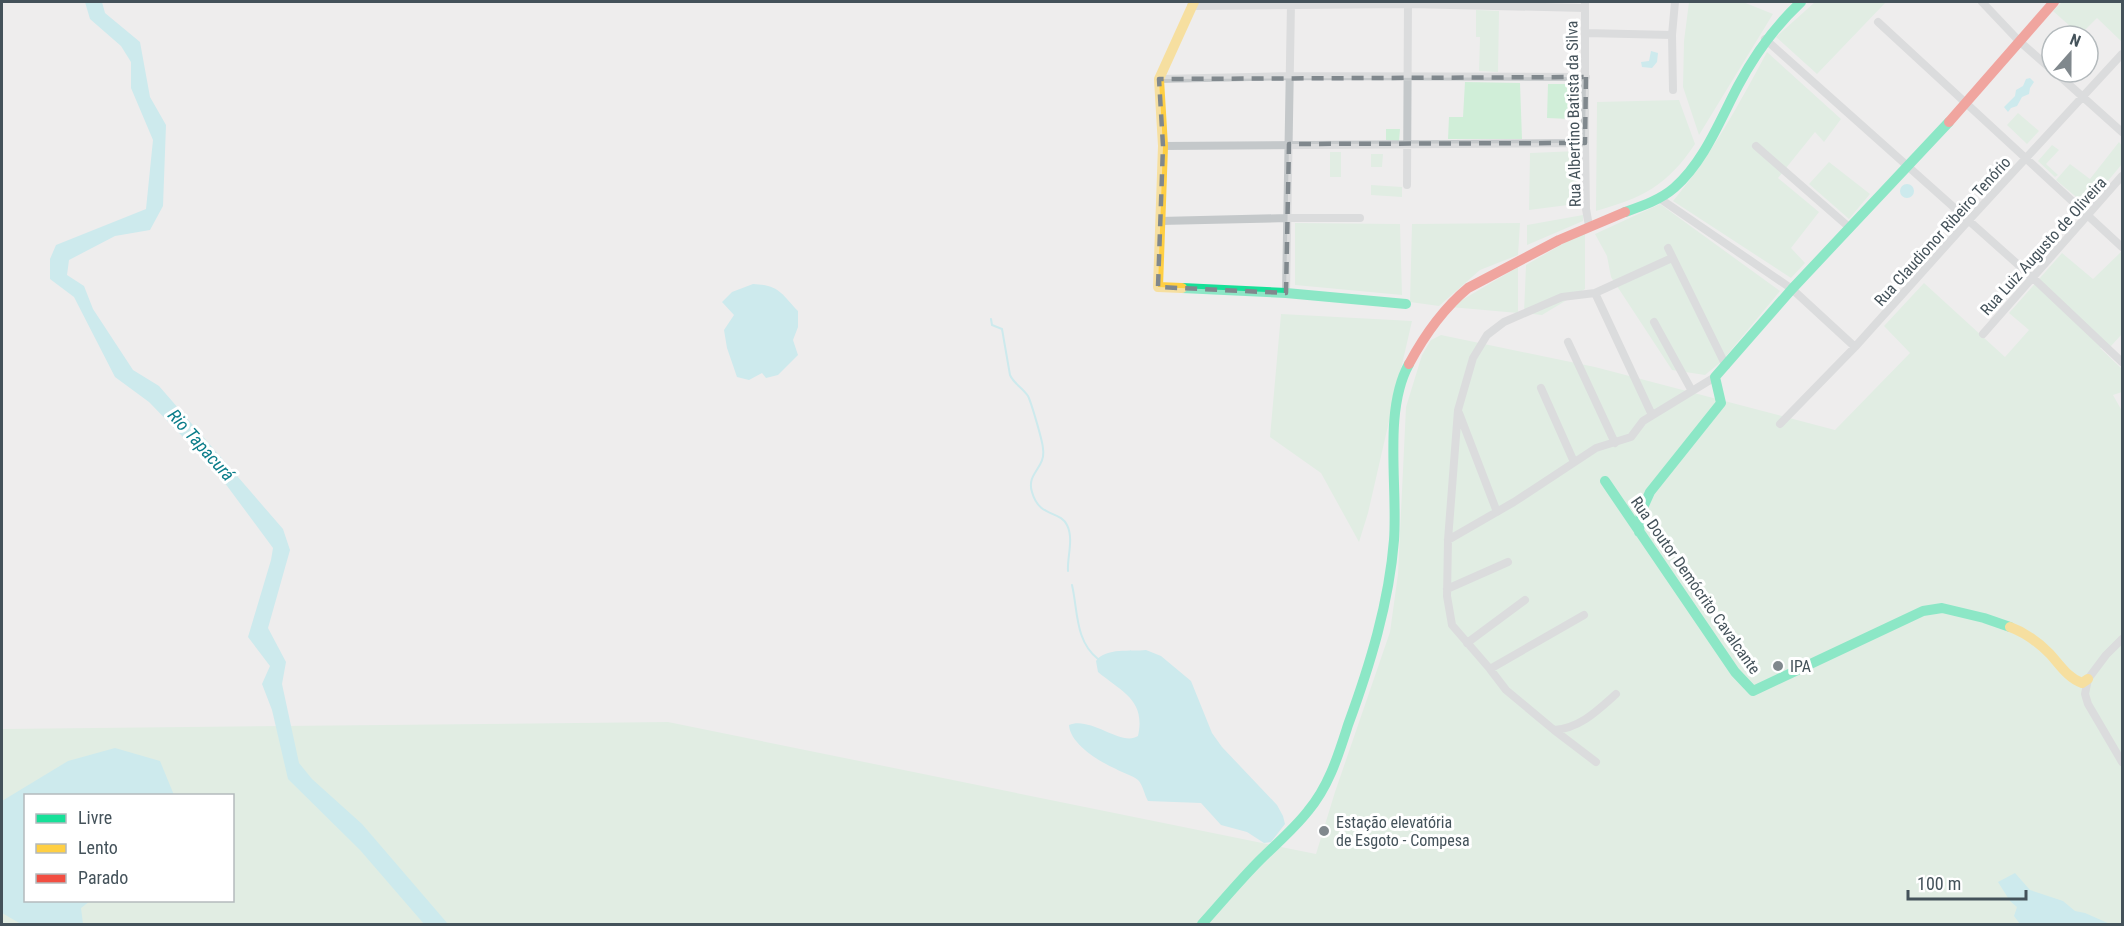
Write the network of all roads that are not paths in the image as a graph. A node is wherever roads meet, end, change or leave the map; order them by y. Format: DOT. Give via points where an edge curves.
graph roads {
  1 [pos="1675,2"];
  2 [pos="1801,2"];
  3 [pos="1982,2"];
  4 [pos="2054,2"];
  5 [pos="1408,3"];
  6 [pos="1193,4"];
  7 [pos="1291,4"];
  8 [pos="1493,4"];
  9 [pos="1585,5"];
  10 [pos="1878,22"];
  11 [pos="1585,33"];
  12 [pos="1672,35"];
  13 [pos="1765,39"];
  14 [pos="2019,41"];
  15 [pos="2122,54"];
  16 [pos="2040,60"];
  17 [pos="1290,76"];
  18 [pos="1407,77"];
  19 [pos="1586,77"];
  20 [pos="1159,79"];
  21 [pos="2068,84"];
  22 [pos="1673,90"];
  23 [pos="2083,97"];
  24 [pos="1967,103"];
  25 [pos="2122,132"];
  26 [pos="1585,143"];
  27 [pos="1289,144"];
  28 [pos="1408,145"];
  29 [pos="1163,146"];
  30 [pos="1756,146"];
  31 [pos="2026,160"];
  32 [pos="1907,166"];
  33 [pos="2122,176"];
  34 [pos="1407,185"];
  35 [pos="1659,198"];
  36 [pos="2088,217"];
  37 [pos="1288,218"];
  38 [pos="1360,218"];
  39 [pos="1160,221"];
  40 [pos="1968,221"];
  41 [pos="1589,226"];
  42 [pos="1850,228"];
  43 [pos="2122,247"];
  44 [pos="1668,248"];
  45 [pos="1672,258"];
  46 [pos="2032,277"];
  47 [pos="1792,289"];
  48 [pos="1286,293"];
  49 [pos="1595,293"];
  50 [pos="1406,304"];
  51 [pos="1654,322"];
  52 [pos="1983,334"];
  53 [pos="1568,342"];
  54 [pos="1855,347"];
  55 [pos="2122,362"];
  56 [pos="1726,366"];
  57 [pos="1715,377"];
  58 [pos="1541,388"];
  59 [pos="1692,391"];
  60 [pos="1458,410"];
  61 [pos="1652,415"];
  62 [pos="1780,424"];
  63 [pos="1616,443"];
  64 [pos="1574,462"];
  65 [pos="1605,481"];
  66 [pos="1497,512"];
  67 [pos="1639,532"];
  68 [pos="1448,540"];
  69 [pos="1508,562"];
  70 [pos="1447,589"];
  71 [pos="1525,600"];
  72 [pos="1584,615"];
  73 [pos="2122,639"];
  74 [pos="1467,643"];
  75 [pos="1490,669"];
  76 [pos="2088,679"];
  77 [pos="1616,694"];
  78 [pos="1554,730"];
  79 [pos="1596,762"];
  80 [pos="2122,762"];
  81 [pos="1202,924"];
  1 -- 12 [label="street"];
  2 -- 13 [label="street"];
  3 -- 14 [label="street"];
  4 -- 14 [label="street"];
  5 -- 7 [label="street"];
  5 -- 8 [label="street"];
  5 -- 18 [label="street"];
  6 -- 7 [label="street"];
  6 -- 20 [label="street"];
  7 -- 17 [label="street"];
  8 -- 9 [label="street"];
  9 -- 11 [label="street, Rua Albertino Batista da Silva"];
  10 -- 24 [label="street"];
  11 -- 12 [label="street"];
  11 -- 19 [label="street, Rua Albertino Batista da Silva"];
  12 -- 22 [label="street"];
  13 -- 32 [label="street"];
  13 -- 35 [label="street" via="1699,156 1682,180"];
  14 -- 16 [label="street"];
  14 -- 24 [label="street"];
  15 -- 23 [label="street, Rua Claudionor Ribeiro Tenório"];
  17 -- 18 [label="street"];
  17 -- 20 [label="street"];
  17 -- 27 [label="street"];
  18 -- 19 [label="street"];
  18 -- 28 [label="street"];
  19 -- 26 [label="street, Rua Albertino Batista da Silva"];
  20 -- 29 [label="street"];
  21 -- 23 [label="street"];
  23 -- 25 [label="street"];
  23 -- 31 [label="street, Rua Claudionor Ribeiro Tenório"];
  24 -- 31 [label="street"];
  24 -- 32 [label="street"];
  26 -- 28 [label="street"];
  26 -- 41 [label="street, Rua Albertino Batista da Silva"];
  27 -- 28 [label="street"];
  27 -- 29 [label="street"];
  27 -- 37 [label="street"];
  28 -- 34 [label="street"];
  29 -- 39 [label="street"];
  30 -- 42 [label="street"];
  31 -- 36 [label="street"];
  31 -- 40 [label="street, Rua Claudionor Ribeiro Tenório"];
  32 -- 40 [label="street"];
  32 -- 42 [label="street"];
  33 -- 36 [label="street, Rua Luiz Augusto de Oliveira"];
  35 -- 41 [label="street"];
  35 -- 47 [label="street"];
  36 -- 43 [label="street"];
  36 -- 46 [label="street, Rua Luiz Augusto de Oliveira"];
  37 -- 38 [label="street"];
  37 -- 39 [label="street"];
  37 -- 48 [label="street"];
  39 -- 48 [label="street" via="1158,287"];
  40 -- 46 [label="street"];
  40 -- 54 [label="street, Rua Claudionor Ribeiro Tenório"];
  41 -- 81 [label="street" via="1468,288 1418,347 1405,371 1395,408 1394,541 1387,589 1371,660 1338,757 1325,789 1308,812"];
  42 -- 47 [label="street"];
  44 -- 45 [label="street"];
  45 -- 49 [label="street"];
  45 -- 56 [label="street"];
  46 -- 52 [label="street, Rua Luiz Augusto de Oliveira"];
  46 -- 55 [label="street"];
  47 -- 54 [label="street"];
  47 -- 56 [label="street"];
  48 -- 50 [label="street"];
  49 -- 60 [label="street" via="1562,297 1504,322 1487,335 1473,358"];
  49 -- 61 [label="street"];
  51 -- 59 [label="street"];
  53 -- 63 [label="street"];
  54 -- 62 [label="street, Rua Claudionor Ribeiro Tenório"];
  56 -- 57 [label="street"];
  57 -- 59 [label="street"];
  57 -- 67 [label="street" via="1721,403 1650,492 1641,512"];
  58 -- 64 [label="street"];
  59 -- 61 [label="street"];
  60 -- 66 [label="street"];
  60 -- 68 [label="street"];
  61 -- 63 [label="street" via="1631,437"];
  63 -- 64 [label="street" via="1596,448"];
  64 -- 66 [label="street"];
  65 -- 67 [label="street, Rua Doutor Demócrito Cavalcante"];
  66 -- 68 [label="street"];
  67 -- 76 [label="street, Rua Doutor Demócrito Cavalcante" via="1735,672 1753,691 1923,611 1942,608 2018,630 2048,652 2073,680"];
  68 -- 70 [label="street"];
  69 -- 70 [label="street"];
  70 -- 74 [label="street" via="1452,626"];
  71 -- 74 [label="street"];
  72 -- 75 [label="street"];
  73 -- 76 [label="street"];
  74 -- 75 [label="street"];
  75 -- 78 [label="street" via="1506,690"];
  76 -- 80 [label="street" via="2086,699"];
  77 -- 78 [label="street" via="1581,723"];
  78 -- 79 [label="street"];
}
